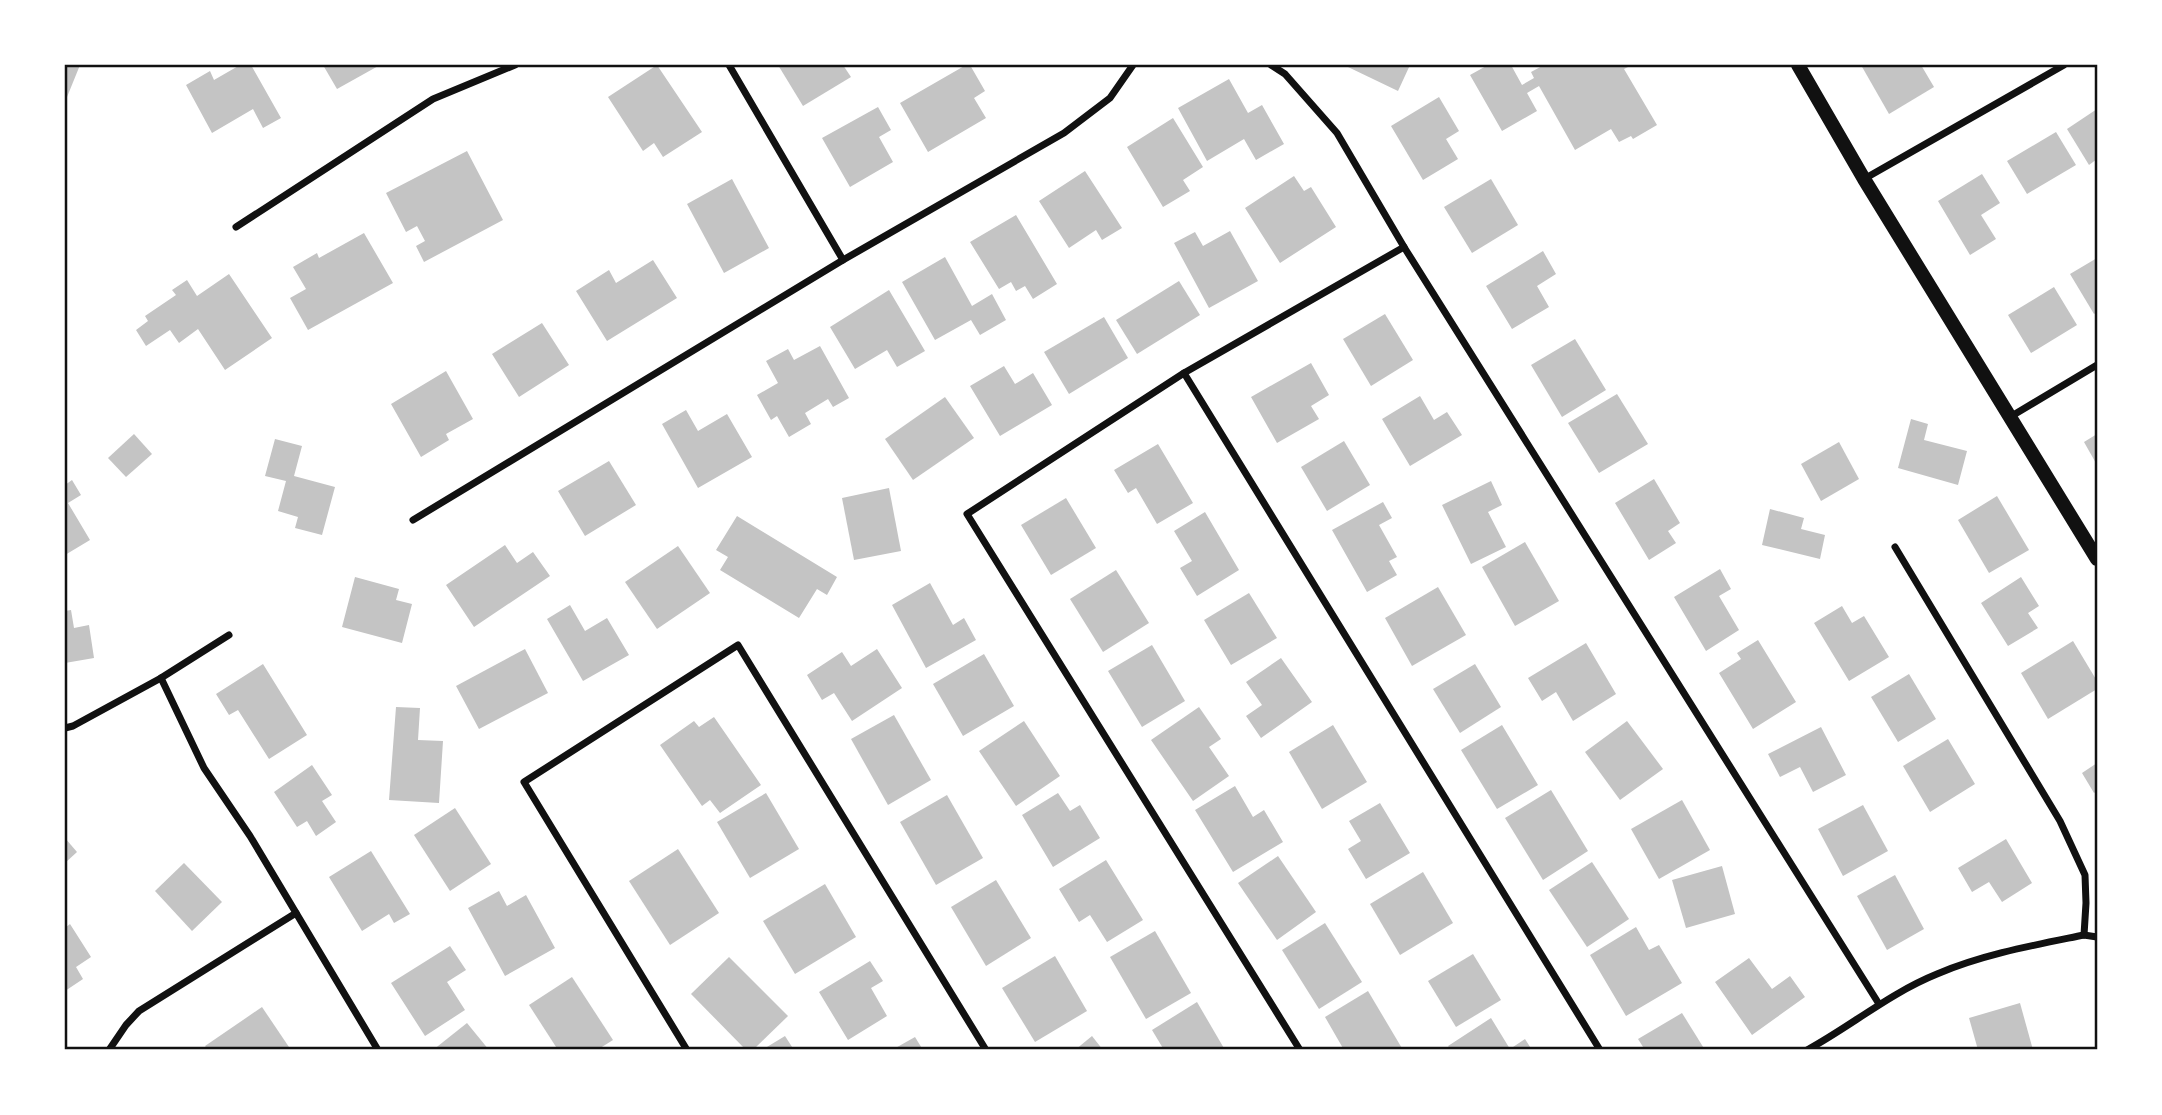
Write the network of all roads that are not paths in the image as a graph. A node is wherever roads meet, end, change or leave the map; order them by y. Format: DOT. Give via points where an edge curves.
graph roads {
  1 [pos="515,65"];
  2 [pos="729,65"];
  3 [pos="1133,65"];
  4 [pos="1271,65"];
  5 [pos="1290,65"];
  6 [pos="1798,65"];
  7 [pos="2064,65"];
  8 [pos="1285,74"];
  9 [pos="1864,179"];
  10 [pos="236,227"];
  11 [pos="1404,247"];
  12 [pos="843,260"];
  13 [pos="2097,365"];
  14 [pos="1184,373"];
  15 [pos="2009,417"];
  16 [pos="412,520"];
  17 [pos="1895,547"];
  18 [pos="2097,559"];
  19 [pos="229,635"];
  20 [pos="161,678"];
  21 [pos="65,728"];
  22 [pos="296,912"];
  23 [pos="2084,934"];
  24 [pos="2097,937"];
  25 [pos="1878,1004"];
  26 [pos="109,1050"];
  27 [pos="378,1050"];
  28 [pos="687,1050"];
  29 [pos="986,1050"];
  30 [pos="1300,1050"];
  31 [pos="1600,1050"];
  32 [pos="1807,1050"];
  1 -- 10 [label="street" via="433,99"];
  2 -- 12 [label="street"];
  3 -- 12 [label="street" via="1110,98 1064,133"];
  4 -- 8 [label="street"];
  5 -- 8 [label="street"];
  6 -- 9 [label="main road"];
  7 -- 9 [label="street"];
  8 -- 11 [label="street" via="1337,133"];
  9 -- 15 [label="main road"];
  11 -- 14 [label="street"];
  11 -- 25 [label="street"];
  12 -- 16 [label="street"];
  13 -- 15 [label="street"];
  14 -- 30 [label="street" via="967,514"];
  14 -- 31 [label="street"];
  15 -- 18 [label="main road"];
  17 -- 23 [label="street" via="2060,821 2085,875"];
  19 -- 20 [label="street"];
  20 -- 21 [label="street"];
  20 -- 22 [label="street" via="204,768"];
  22 -- 26 [label="street" via="139,1012"];
  22 -- 27 [label="street"];
  23 -- 24 [label="street"];
  23 -- 25 [label="street" via="1949,970"];
  25 -- 32 [label="street"];
  28 -- 29 [label="street" via="524,782 738,645"];
}
